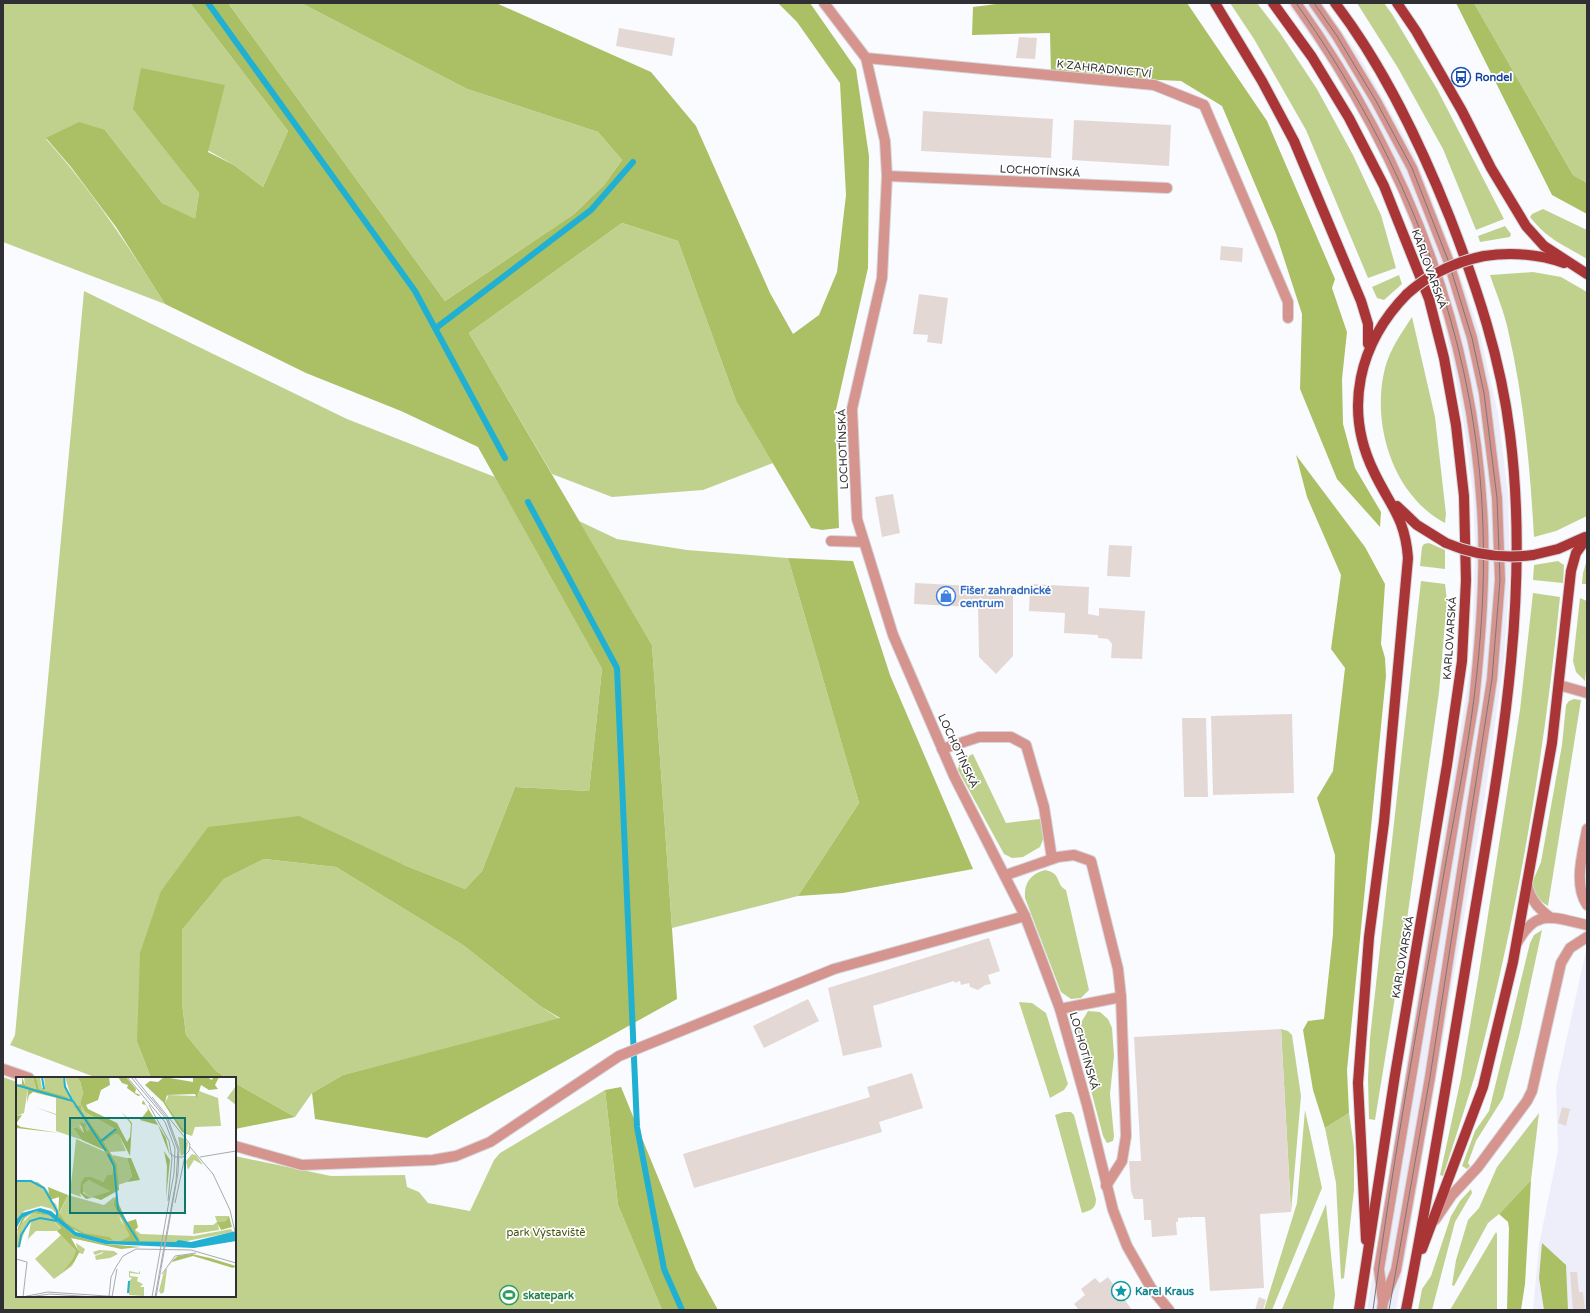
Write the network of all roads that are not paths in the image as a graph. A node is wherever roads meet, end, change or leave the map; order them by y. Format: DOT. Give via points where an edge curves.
graph roads {
  1 [pos="824,3"];
  2 [pos="1215,3"];
  3 [pos="1273,3"];
  4 [pos="1296,3"];
  5 [pos="1314,3"];
  6 [pos="1334,3"];
  7 [pos="1397,3"];
  8 [pos="866,58"];
  9 [pos="888,176"];
  10 [pos="1168,188"];
  11 [pos="1584,273"];
  12 [pos="1288,318"];
  13 [pos="1366,356"];
  14 [pos="1382,488"];
  15 [pos="1587,537"];
  16 [pos="831,541"];
  17 [pos="864,542"];
  18 [pos="1559,685"];
  19 [pos="1587,693"];
  20 [pos="942,749"];
  21 [pos="1587,829"];
  22 [pos="1052,859"];
  23 [pos="1006,875"];
  24 [pos="1527,881"];
  25 [pos="1587,905"];
  26 [pos="1025,916"];
  27 [pos="1551,918"];
  28 [pos="1587,925"];
  29 [pos="1587,938"];
  30 [pos="1516,946"];
  31 [pos="1122,997"];
  32 [pos="1060,1009"];
  33 [pos="3,1069"];
  34 [pos="26,1077"];
  35 [pos="236,1146"];
  36 [pos="1106,1186"];
  37 [pos="1428,1230"];
  38 [pos="1367,1262"];
  39 [pos="1412,1278"];
  40 [pos="1382,1306"];
  41 [pos="1167,1309"];
  42 [pos="1359,1310"];
  43 [pos="1406,1310"];
  1 -- 8 [label="street, LOCHOTÍNSKÁ"];
  2 -- 13 [label="main road" via="1262,81 1310,177 1365,314 1369,334"];
  3 -- 38 [label="main road, KARLOVARSKÁ" via="1312,57 1349,118 1384,186 1429,299 1444,358 1456,425 1464,496 1466,580 1462,661"];
  4 -- 40 [label="street, KARLOVARSKÁ" via="1326,45 1364,109 1427,246 1456,335 1468,393 1480,480 1483,528 1482,610 1474,701 1378,1269"];
  5 -- 40 [label="street, KARLOVARSKÁ" via="1368,88 1412,168 1448,260 1472,338 1484,393 1497,498 1500,580 1492,679 1460,894 1403,1232 1396,1270"];
  6 -- 39 [label="main road" via="1356,32 1428,162 1475,283 1496,359 1510,432 1517,500 1518,577 1513,654 1498,769"];
  7 -- 11 [label="main road" via="1416,31 1520,216 1544,246"];
  8 -- 9 [label="street, LOCHOTÍNSKÁ" via="885,141"];
  8 -- 12 [label="street, K ZAHRADNICTVÍ" via="1154,85 1204,105 1288,302"];
  9 -- 10 [label="street, LOCHOTÍNSKÁ"];
  9 -- 17 [label="street, LOCHOTÍNSKÁ" via="882,278 852,409 858,519"];
  11 -- 13 [label="main road, bridge" via="1562,262 1520,254 1484,256 1445,268 1407,294 1382,323"];
  13 -- 14 [label="main road" via="1359,389 1359,420 1367,455"];
  14 -- 15 [label="main road, bridge" via="1409,518 1427,532 1446,543 1488,556 1533,555 1558,549"];
  14 -- 38 [label="main road" via="1404,527 1408,558 1384,822 1369,937 1358,1083"];
  15 -- 18 [label="main road" via="1578,549 1571,571"];
  16 -- 17 [label="street"];
  17 -- 20 [label="street, LOCHOTÍNSKÁ" via="893,635"];
  18 -- 19 [label="street"];
  18 -- 24 [label="main road" via="1552,743"];
  20 -- 22 [label="street" via="979,737 1011,737 1026,745 1044,807"];
  20 -- 23 [label="street, LOCHOTÍNSKÁ"];
  21 -- 25 [label="street" via="1580,865 1580,882 1581,893"];
  22 -- 23 [label="street"];
  22 -- 31 [label="street" via="1074,855 1091,861 1118,969"];
  23 -- 26 [label="street, LOCHOTÍNSKÁ"];
  24 -- 27 [label="street" via="1532,899"];
  24 -- 30 [label="main road"];
  26 -- 32 [label="street, LOCHOTÍNSKÁ"];
  26 -- 35 [label="street" via="834,969 619,1056 490,1142 456,1156 432,1160 302,1165"];
  27 -- 28 [label="street"];
  27 -- 30 [label="street" via="1541,918 1529,926"];
  29 -- 37 [label="street" via="1570,948 1561,963 1532,1091 1527,1101"];
  30 -- 37 [label="main road" via="1483,1087"];
  31 -- 32 [label="street"];
  31 -- 36 [label="street" via="1126,1136 1122,1161"];
  32 -- 36 [label="street, LOCHOTÍNSKÁ"];
  33 -- 34 [label="street"];
  36 -- 41 [label="street, LOCHOTÍNSKÁ" via="1112,1210 1127,1246 1144,1278"];
  37 -- 39 [label="main road"];
  38 -- 42 [label="main road, KARLOVARSKÁ"];
  39 -- 43 [label="main road"];
}
